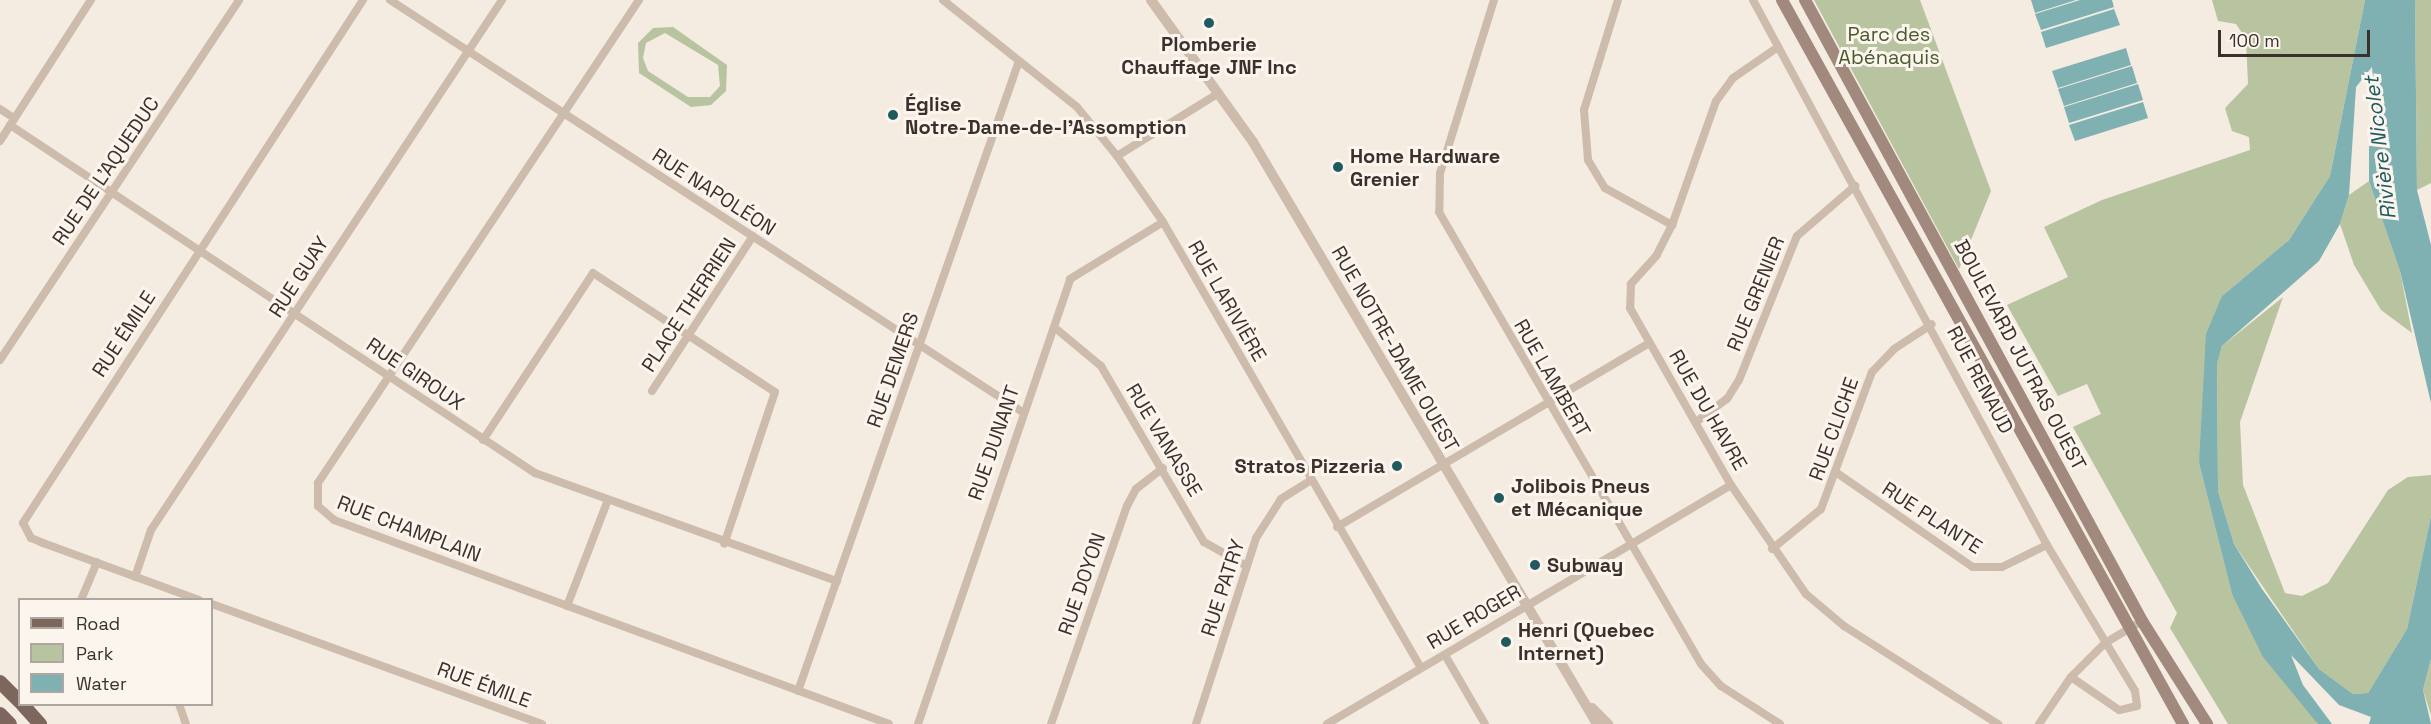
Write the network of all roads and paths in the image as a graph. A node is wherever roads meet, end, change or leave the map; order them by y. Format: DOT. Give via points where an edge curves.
graph roads {
  1 [pos="91,0"];
  2 [pos="240,0"];
  3 [pos="363,0"];
  4 [pos="390,0"];
  5 [pos="502,0"];
  6 [pos="639,0"];
  7 [pos="943,0"];
  8 [pos="1151,0"];
  9 [pos="1494,0"];
  10 [pos="1618,0"];
  11 [pos="1752,0"];
  12 [pos="1782,0"];
  13 [pos="1805,0"];
  14 [pos="1779,47"];
  15 [pos="468,51"];
  16 [pos="1019,60"];
  17 [pos="1219,93"];
  18 [pos="0,109"];
  19 [pos="564,114"];
  20 [pos="12,121"];
  21 [pos="0,141"];
  22 [pos="1117,156"];
  23 [pos="1855,186"];
  24 [pos="112,191"];
  25 [pos="1163,222"];
  26 [pos="1672,225"];
  27 [pos="753,236"];
  28 [pos="199,250"];
  29 [pos="295,314"];
  30 [pos="1932,324"];
  31 [pos="1054,327"];
  32 [pos="688,335"];
  33 [pos="1649,343"];
  34 [pos="919,345"];
  35 [pos="0,360"];
  36 [pos="390,376"];
  37 [pos="652,391"];
  38 [pos="1548,405"];
  39 [pos="1021,411"];
  40 [pos="1696,423"];
  41 [pos="483,440"];
  42 [pos="1163,468"];
  43 [pos="1443,468"];
  44 [pos="1837,473"];
  45 [pos="1310,481"];
  46 [pos="1731,485"];
  47 [pos="608,500"];
  48 [pos="1337,527"];
  49 [pos="724,544"];
  50 [pos="1631,544"];
  51 [pos="2047,545"];
  52 [pos="1772,549"];
  53 [pos="97,562"];
  54 [pos="1247,566"];
  55 [pos="135,576"];
  56 [pos="837,580"];
  57 [pos="82,598"];
  58 [pos="194,598"];
  59 [pos="213,604"];
  60 [pos="1526,605"];
  61 [pos="567,606"];
  62 [pos="2142,621"];
  63 [pos="2126,630"];
  64 [pos="2105,643"];
  65 [pos="1445,655"];
  66 [pos="1421,668"];
  67 [pos="2071,676"];
  68 [pos="0,682"];
  69 [pos="798,691"];
  70 [pos="1581,698"];
  71 [pos="18,700"];
  72 [pos="24,706"];
  73 [pos="179,706"];
  74 [pos="0,714"];
  75 [pos="10,724"];
  76 [pos="40,724"];
  77 [pos="186,724"];
  78 [pos="542,724"];
  79 [pos="890,724"];
  80 [pos="918,724"];
  81 [pos="1051,724"];
  82 [pos="1196,724"];
  83 [pos="1327,724"];
  84 [pos="1485,724"];
  85 [pos="1597,724"];
  86 [pos="1608,724"];
  87 [pos="1780,724"];
  88 [pos="1998,724"];
  89 [pos="2038,724"];
  90 [pos="2183,724"];
  91 [pos="2207,724"];
  1 -- 20 [label="street"];
  2 -- 24 [label="street, RUE DE L'AQUEDUC"];
  3 -- 28 [label="street, RUE ÉMILE"];
  4 -- 15 [label="street, RUE NAPOLÉON"];
  5 -- 15 [label="street, RUE GUAY"];
  6 -- 19 [label="street, RUE CHAMPLAIN"];
  7 -- 16 [label="street, RUE LARIVIÈRE"];
  8 -- 17 [label="street, RUE NOTRE-DAME OUEST"];
  9 -- 38 [label="street, RUE LAMBERT" via="1440,173 1437,202 1455,245"];
  10 -- 26 [label="street" via="1587,98 1588,160 1605,188"];
  11 -- 14 [label="street, RUE RENAUD"];
  12 -- 63 [label="main road, BOULEVARD JUTRAS OUEST"];
  13 -- 62 [label="main road, BOULEVARD JUTRAS OUEST"];
  14 -- 23 [label="street, RUE RENAUD"];
  14 -- 26 [label="street, RUE DU HAVRE" via="1733,78 1716,101"];
  15 -- 19 [label="street, RUE NAPOLÉON"];
  15 -- 29 [label="street, RUE GUAY"];
  16 -- 22 [label="street, RUE LARIVIÈRE" via="1077,107"];
  16 -- 34 [label="street, RUE DEMERS"];
  17 -- 22 [label="street"];
  17 -- 43 [label="street, RUE NOTRE-DAME OUEST" via="1333,275"];
  18 -- 20 [label="street, RUE GIROUX"];
  19 -- 27 [label="street, RUE NAPOLÉON"];
  19 -- 36 [label="street, RUE CHAMPLAIN"];
  20 -- 21 [label="street"];
  20 -- 24 [label="street, RUE GIROUX"];
  22 -- 25 [label="street, RUE LARIVIÈRE"];
  23 -- 30 [label="street, RUE RENAUD"];
  23 -- 40 [label="street, RUE GRENIER" via="1797,236 1739,380 1727,399"];
  24 -- 28 [label="street, RUE GIROUX"];
  24 -- 35 [label="street, RUE DE L'AQUEDUC"];
  25 -- 31 [label="street, RUE DUNANT" via="1077,270"];
  25 -- 45 [label="street, RUE LARIVIÈRE"];
  26 -- 33 [label="street, RUE DU HAVRE" via="1627,298"];
  27 -- 32 [label="street, PLACE THERRIEN"];
  27 -- 34 [label="street, RUE NAPOLÉON"];
  28 -- 29 [label="street, RUE GIROUX"];
  28 -- 53 [label="street, RUE ÉMILE" via="27,510 23,523 31,538"];
  29 -- 36 [label="street, RUE GIROUX"];
  29 -- 55 [label="street, RUE GUAY" via="151,530"];
  30 -- 44 [label="street, RUE CLICHE" via="1894,349 1872,372"];
  30 -- 51 [label="street, RUE RENAUD"];
  31 -- 39 [label="street, RUE DUNANT"];
  31 -- 42 [label="street, RUE VANASSE" via="1101,366"];
  32 -- 37 [label="street, PLACE THERRIEN"];
  32 -- 41 [label="street" via="593,273"];
  32 -- 49 [label="street" via="775,392"];
  33 -- 38 [label="street"];
  33 -- 40 [label="street, RUE DU HAVRE"];
  34 -- 39 [label="street, RUE NAPOLÉON"];
  34 -- 56 [label="street, RUE DEMERS"];
  36 -- 41 [label="street, RUE GIROUX"];
  36 -- 61 [label="street, RUE CHAMPLAIN" via="318,483 316,500 322,513"];
  38 -- 43 [label="street"];
  38 -- 50 [label="street, RUE LAMBERT"];
  39 -- 80 [label="street, RUE DUNANT"];
  40 -- 46 [label="street, RUE DU HAVRE"];
  41 -- 47 [label="street, RUE GIROUX" via="535,473"];
  42 -- 54 [label="street, RUE VANASSE" via="1204,542"];
  42 -- 81 [label="street, RUE DOYON" via="1136,489 1126,506"];
  43 -- 48 [label="street"];
  43 -- 60 [label="street, RUE NOTRE-DAME OUEST"];
  44 -- 51 [label="street, RUE PLANTE" via="1973,567 2002,567"];
  44 -- 52 [label="street, RUE CLICHE" via="1814,519"];
  45 -- 48 [label="street, RUE LARIVIÈRE"];
  45 -- 54 [label="street, RUE PATRY" via="1281,499 1265,519"];
  46 -- 50 [label="street, RUE ROGER"];
  46 -- 52 [label="street, RUE DU HAVRE"];
  47 -- 49 [label="street, RUE GIROUX"];
  47 -- 61 [label="street"];
  48 -- 66 [label="street, RUE LARIVIÈRE"];
  49 -- 56 [label="street, RUE GIROUX"];
  50 -- 60 [label="street, RUE ROGER"];
  50 -- 87 [label="street, RUE LAMBERT" via="1709,676"];
  51 -- 64 [label="street, RUE RENAUD"];
  52 -- 88 [label="street, RUE DU HAVRE" via="1806,594 1844,626"];
  53 -- 55 [label="street, RUE ÉMILE"];
  53 -- 57 [label="street"];
  54 -- 82 [label="street, RUE PATRY"];
  55 -- 58 [label="street, RUE ÉMILE"];
  56 -- 69 [label="street, RUE DEMERS"];
  59 -- 78 [label="street, RUE ÉMILE"];
  60 -- 65 [label="street, RUE ROGER"];
  60 -- 70 [label="street, RUE NOTRE-DAME OUEST"];
  61 -- 69 [label="street, RUE CHAMPLAIN"];
  62 -- 63 [label="street"];
  62 -- 91 [label="main road, BOULEVARD JUTRAS OUEST"];
  63 -- 64 [label="street"];
  63 -- 90 [label="main road, BOULEVARD JUTRAS OUEST"];
  64 -- 67 [label="street"];
  64 -- 67 [label="street, RUE RENAUD" via="2135,692 2137,706 2119,710"];
  65 -- 66 [label="street, RUE ROGER"];
  65 -- 84 [label="street"];
  66 -- 83 [label="street, RUE ROGER"];
  67 -- 89 [label="street"];
  68 -- 71 [label="main road"];
  69 -- 79 [label="street, RUE CHAMPLAIN"];
  70 -- 85 [label="street, RUE NOTRE-DAME OUEST"];
  70 -- 86 [label="street"];
  72 -- 76 [label="main road"];
  73 -- 77 [label="street"];
  74 -- 75 [label="main road"];
}
